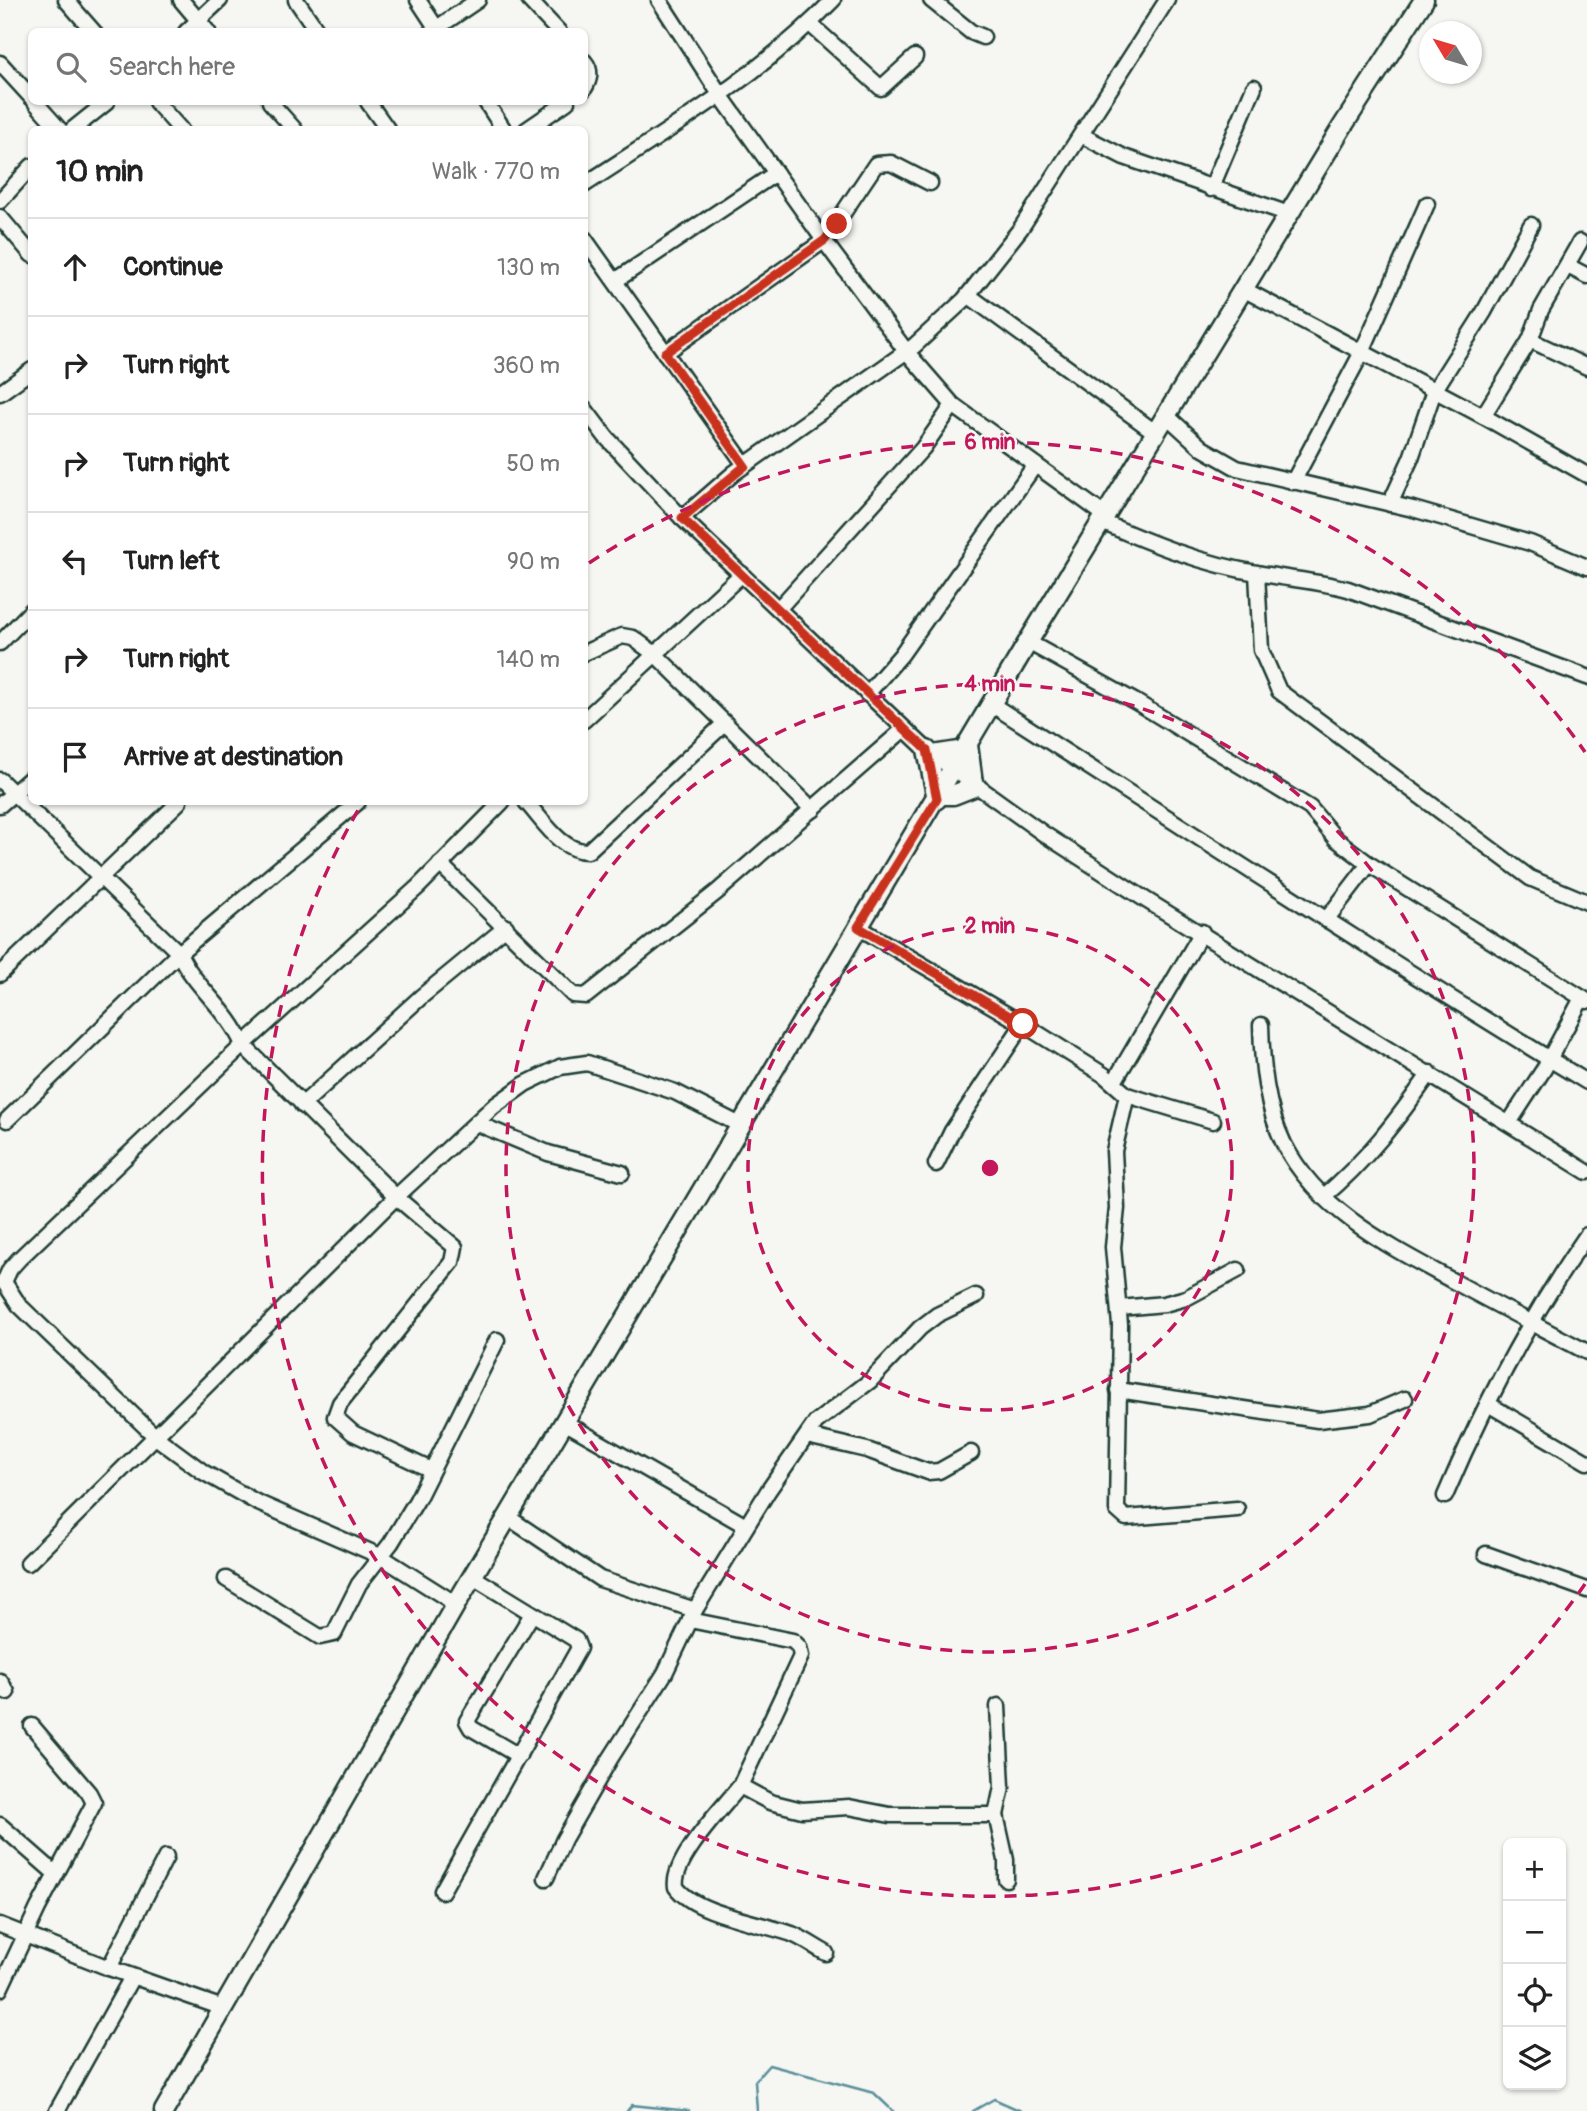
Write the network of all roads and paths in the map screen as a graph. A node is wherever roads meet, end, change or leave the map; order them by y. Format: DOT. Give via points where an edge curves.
graph roads {
  1 [pos="66,0"];
  2 [pos="181,0"];
  3 [pos="220,0"];
  4 [pos="296,0"];
  5 [pos="418,0"];
  6 [pos="478,0"];
  7 [pos="528,0"];
  8 [pos="659,0"];
  9 [pos="834,0"];
  10 [pos="931,0"];
  11 [pos="1167,0"];
  12 [pos="1424,0"];
  13 [pos="810,24"];
  14 [pos="204,26"];
  15 [pos="90,28"];
  16 [pos="315,28"];
  17 [pos="435,28"];
  18 [pos="439,28"];
  19 [pos="555,28"];
  20 [pos="983,37"];
  21 [pos="915,57"];
  22 [pos="0,63"];
  23 [pos="588,65"];
  24 [pos="588,84"];
  25 [pos="1254,87"];
  26 [pos="28,94"];
  27 [pos="721,96"];
  28 [pos="38,105"];
  29 [pos="103,105"];
  30 [pos="159,105"];
  31 [pos="273,105"];
  32 [pos="370,105"];
  33 [pos="488,105"];
  34 [pos="563,105"];
  35 [pos="56,126"];
  36 [pos="77,126"];
  37 [pos="177,126"];
  38 [pos="291,126"];
  39 [pos="385,126"];
  40 [pos="502,126"];
  41 [pos="532,126"];
  42 [pos="1083,136"];
  43 [pos="28,170"];
  44 [pos="776,173"];
  45 [pos="588,182"];
  46 [pos="930,183"];
  47 [pos="1211,189"];
  48 [pos="0,201"];
  49 [pos="1427,204"];
  50 [pos="1289,214"];
  51 [pos="0,217"];
  52 [pos="1531,225"];
  53 [pos="825,240"];
  54 [pos="1580,242"];
  55 [pos="588,244"];
  56 [pos="28,251"];
  57 [pos="1568,266"];
  58 [pos="1587,276"];
  59 [pos="615,281"];
  60 [pos="1243,289"];
  61 [pos="968,295"];
  62 [pos="1530,340"];
  63 [pos="906,351"];
  64 [pos="665,353"];
  65 [pos="1361,354"];
  66 [pos="1587,367"];
  67 [pos="28,373"];
  68 [pos="1434,391"];
  69 [pos="0,393"];
  70 [pos="953,405"];
  71 [pos="588,413"];
  72 [pos="1167,416"];
  73 [pos="1483,416"];
  74 [pos="1156,433"];
  75 [pos="1035,465"];
  76 [pos="745,466"];
  77 [pos="1587,475"];
  78 [pos="1293,482"];
  79 [pos="1390,504"];
  80 [pos="682,518"];
  81 [pos="1104,519"];
  82 [pos="1587,567"];
  83 [pos="1257,573"];
  84 [pos="743,574"];
  85 [pos="779,608"];
  86 [pos="28,614"];
  87 [pos="1028,642"];
  88 [pos="0,643"];
  89 [pos="588,651"];
  90 [pos="655,654"];
  91 [pos="1587,677"];
  92 [pos="867,694"];
  93 [pos="991,704"];
  94 [pos="588,716"];
  95 [pos="725,723"];
  96 [pos="903,730"];
  97 [pos="967,748"];
  98 [pos="930,752"];
  99 [pos="954,771"];
  100 [pos="0,780"];
  101 [pos="28,780"];
  102 [pos="974,785"];
  103 [pos="14,792"];
  104 [pos="938,797"];
  105 [pos="0,805"];
  106 [pos="176,805"];
  107 [pos="354,805"];
  108 [pos="499,805"];
  109 [pos="529,805"];
  110 [pos="813,810"];
  111 [pos="440,864"];
  112 [pos="1369,864"];
  113 [pos="103,877"];
  114 [pos="1587,902"];
  115 [pos="1326,920"];
  116 [pos="506,927"];
  117 [pos="858,927"];
  118 [pos="1202,932"];
  119 [pos="179,953"];
  120 [pos="0,974"];
  121 [pos="1585,1000"];
  122 [pos="1023,1024"];
  123 [pos="1261,1024"];
  124 [pos="243,1045"];
  125 [pos="1548,1059"];
  126 [pos="1430,1073"];
  127 [pos="1114,1082"];
  128 [pos="1587,1082"];
  129 [pos="1127,1095"];
  130 [pos="302,1105"];
  131 [pos="7,1120"];
  132 [pos="1213,1121"];
  133 [pos="476,1123"];
  134 [pos="1509,1123"];
  135 [pos="743,1126"];
  136 [pos="936,1164"];
  137 [pos="1587,1172"];
  138 [pos="622,1173"];
  139 [pos="396,1197"];
  140 [pos="1323,1197"];
  141 [pos="1585,1241"];
  142 [pos="1238,1270"];
  143 [pos="2,1282"];
  144 [pos="976,1296"];
  145 [pos="1120,1308"];
  146 [pos="1530,1323"];
  147 [pos="497,1340"];
  148 [pos="1587,1352"];
  149 [pos="1118,1390"];
  150 [pos="1405,1399"];
  151 [pos="1488,1404"];
  152 [pos="564,1422"];
  153 [pos="807,1436"];
  154 [pos="157,1437"];
  155 [pos="971,1453"];
  156 [pos="1587,1462"];
  157 [pos="431,1470"];
  158 [pos="1445,1496"];
  159 [pos="1237,1509"];
  160 [pos="509,1518"];
  161 [pos="746,1526"];
  162 [pos="1486,1554"];
  163 [pos="380,1556"];
  164 [pos="28,1563"];
  165 [pos="472,1577"];
  166 [pos="226,1579"];
  167 [pos="1587,1590"];
  168 [pos="456,1604"];
  169 [pos="532,1614"];
  170 [pos="693,1615"];
  171 [pos="998,1706"];
  172 [pos="32,1726"];
  173 [pos="519,1756"];
  174 [pos="740,1786"];
  175 [pos="996,1815"];
  176 [pos="0,1825"];
  177 [pos="166,1857"];
  178 [pos="56,1874"];
  179 [pos="546,1878"];
  180 [pos="1006,1879"];
  181 [pos="442,1891"];
  182 [pos="0,1925"];
  183 [pos="26,1934"];
  184 [pos="826,1953"];
  185 [pos="109,1968"];
  186 [pos="132,1977"];
  187 [pos="0,1989"];
  188 [pos="223,2008"];
  189 [pos="57,2111"];
  190 [pos="164,2111"];
  1 -- 15 [label="street"];
  2 -- 14 [label="street"];
  3 -- 14 [label="street"];
  4 -- 16 [label="street"];
  5 -- 17 [label="street"];
  6 -- 18 [label="street"];
  7 -- 19 [label="street"];
  8 -- 27 [label="street"];
  9 -- 13 [label="street"];
  10 -- 20 [label="street"];
  11 -- 42 [label="street"];
  12 -- 50 [label="main road"];
  13 -- 21 [label="street" via="881,88"];
  13 -- 27 [label="street"];
  22 -- 26 [label="street"];
  23 -- 24 [label="street"];
  25 -- 47 [label="street"];
  27 -- 44 [label="street"];
  27 -- 45 [label="street"];
  28 -- 35 [label="street"];
  29 -- 36 [label="street"];
  30 -- 37 [label="street"];
  31 -- 38 [label="street"];
  32 -- 39 [label="street"];
  33 -- 40 [label="street"];
  34 -- 41 [label="street"];
  42 -- 47 [label="street" via="1124,157"];
  42 -- 61 [label="street" via="1021,228"];
  43 -- 48 [label="street"];
  44 -- 53 [label="street"];
  44 -- 59 [label="street"];
  46 -- 53 [label="street" via="891,163 876,164"];
  47 -- 50 [label="street"];
  49 -- 65 [label="street"];
  50 -- 60 [label="main road"];
  51 -- 56 [label="street"];
  52 -- 68 [label="street"];
  53 -- 63 [label="street"];
  53 -- 64 [label="street"];
  54 -- 57 [label="street"];
  55 -- 59 [label="street"];
  57 -- 58 [label="street"];
  57 -- 62 [label="street" via="1550,293"];
  59 -- 64 [label="street"];
  60 -- 65 [label="street"];
  60 -- 72 [label="main road"];
  61 -- 63 [label="street"];
  61 -- 74 [label="street"];
  62 -- 66 [label="street"];
  62 -- 73 [label="street"];
  63 -- 70 [label="street"];
  63 -- 76 [label="street"];
  64 -- 76 [label="street"];
  65 -- 68 [label="street"];
  65 -- 78 [label="street"];
  67 -- 69 [label="street"];
  68 -- 73 [label="street"];
  68 -- 79 [label="street"];
  70 -- 75 [label="street"];
  70 -- 85 [label="street" via="923,448"];
  71 -- 80 [label="street"];
  72 -- 74 [label="main road"];
  72 -- 78 [label="street" via="1224,463"];
  73 -- 77 [label="street"];
  74 -- 81 [label="main road"];
  75 -- 81 [label="street"];
  75 -- 92 [label="street" via="901,655"];
  76 -- 80 [label="street"];
  78 -- 79 [label="street"];
  79 -- 82 [label="street" via="1530,543"];
  80 -- 84 [label="street"];
  81 -- 83 [label="street" via="1164,548"];
  81 -- 87 [label="main road"];
  83 -- 91 [label="street" via="1348,589"];
  83 -- 114 [label="street" via="1261,650 1279,691 1530,878"];
  84 -- 85 [label="street"];
  84 -- 90 [label="street"];
  85 -- 92 [label="street"];
  86 -- 88 [label="street"];
  87 -- 93 [label="main road"];
  87 -- 112 [label="street" via="1310,808 1336,839"];
  89 -- 90 [label="street" via="622,636 633,638"];
  90 -- 94 [label="street"];
  90 -- 95 [label="street"];
  92 -- 96 [label="street"];
  93 -- 97 [label="main road"];
  93 -- 115 [label="street"];
  95 -- 109 [label="street" via="589,851 563,843"];
  95 -- 110 [label="street"];
  96 -- 98 [label="street"];
  96 -- 110 [label="street"];
  97 -- 98 [label="main road"];
  97 -- 99 [label="main road"];
  97 -- 102 [label="main road"];
  98 -- 99 [label="street"];
  98 -- 104 [label="main road"];
  99 -- 102 [label="street"];
  99 -- 104 [label="main road"];
  100 -- 103 [label="street"];
  101 -- 103 [label="street"];
  102 -- 104 [label="main road"];
  102 -- 118 [label="street"];
  103 -- 105 [label="street"];
  103 -- 113 [label="street"];
  104 -- 117 [label="main road"];
  106 -- 113 [label="street"];
  107 -- 119 [label="street"];
  108 -- 111 [label="street"];
  110 -- 116 [label="street" via="586,996 573,995"];
  111 -- 116 [label="street"];
  111 -- 124 [label="street"];
  112 -- 115 [label="street"];
  112 -- 121 [label="street"];
  113 -- 119 [label="street"];
  113 -- 120 [label="street"];
  115 -- 125 [label="street"];
  116 -- 130 [label="street"];
  117 -- 122 [label="street"];
  117 -- 135 [label="main road"];
  118 -- 126 [label="street"];
  118 -- 127 [label="street"];
  119 -- 124 [label="street" via="188,973 235,1026"];
  119 -- 131 [label="street"];
  121 -- 125 [label="street"];
  122 -- 127 [label="street"];
  122 -- 136 [label="street" via="952,1131"];
  123 -- 140 [label="street" via="1266,1088 1276,1121 1285,1144"];
  124 -- 130 [label="street"];
  124 -- 143 [label="street" via="19,1259"];
  125 -- 128 [label="street"];
  125 -- 134 [label="street"];
  126 -- 134 [label="street"];
  126 -- 140 [label="street" via="1393,1126"];
  127 -- 129 [label="street"];
  129 -- 132 [label="street"];
  129 -- 145 [label="street" via="1114,1150 1117,1208 1113,1247"];
  130 -- 139 [label="street"];
  133 -- 135 [label="street" via="507,1095 540,1075 579,1063 676,1092"];
  133 -- 138 [label="street" via="548,1153"];
  133 -- 139 [label="street"];
  134 -- 137 [label="street"];
  135 -- 152 [label="main road"];
  139 -- 154 [label="street"];
  139 -- 157 [label="street" via="451,1241 456,1254 340,1403 335,1416 353,1433"];
  140 -- 146 [label="street" via="1387,1244"];
  141 -- 146 [label="street"];
  142 -- 145 [label="street" via="1186,1298"];
  143 -- 154 [label="street" via="19,1305"];
  144 -- 153 [label="street" via="920,1328 870,1381 827,1412"];
  145 -- 149 [label="street"];
  146 -- 148 [label="street"];
  146 -- 151 [label="street"];
  147 -- 157 [label="street"];
  149 -- 150 [label="street" via="1318,1420 1370,1414"];
  149 -- 159 [label="street" via="1118,1514 1126,1518"];
  151 -- 156 [label="street"];
  151 -- 158 [label="street"];
  152 -- 160 [label="main road"];
  152 -- 161 [label="street"];
  153 -- 155 [label="street" via="867,1450 928,1472 939,1471"];
  153 -- 161 [label="street"];
  154 -- 163 [label="street" via="227,1487"];
  154 -- 164 [label="street"];
  157 -- 163 [label="street" via="403,1525"];
  160 -- 165 [label="main road"];
  160 -- 170 [label="street" via="600,1578"];
  161 -- 170 [label="street"];
  162 -- 167 [label="street"];
  163 -- 166 [label="street" via="359,1584 334,1634 327,1638"];
  163 -- 168 [label="street"];
  165 -- 168 [label="main road"];
  165 -- 169 [label="street"];
  168 -- 188 [label="main road"];
  169 -- 173 [label="street" via="576,1640 579,1648"];
  169 -- 173 [label="street" via="467,1721 471,1728"];
  170 -- 174 [label="street" via="793,1641 799,1647 801,1656"];
  170 -- 179 [label="street"];
  171 -- 175 [label="street" via="1002,1787"];
  172 -- 178 [label="street" via="94,1803"];
  173 -- 181 [label="street"];
  174 -- 175 [label="street" via="770,1802 802,1810 849,1807 890,1815"];
  174 -- 184 [label="street" via="702,1828 676,1888 746,1924 789,1933"];
  175 -- 180 [label="street"];
  176 -- 178 [label="street"];
  177 -- 185 [label="street"];
  178 -- 183 [label="street"];
  182 -- 183 [label="street"];
  183 -- 185 [label="street"];
  183 -- 187 [label="street"];
  185 -- 186 [label="street"];
  186 -- 188 [label="street"];
  186 -- 189 [label="street"];
  188 -- 190 [label="main road"];
}
